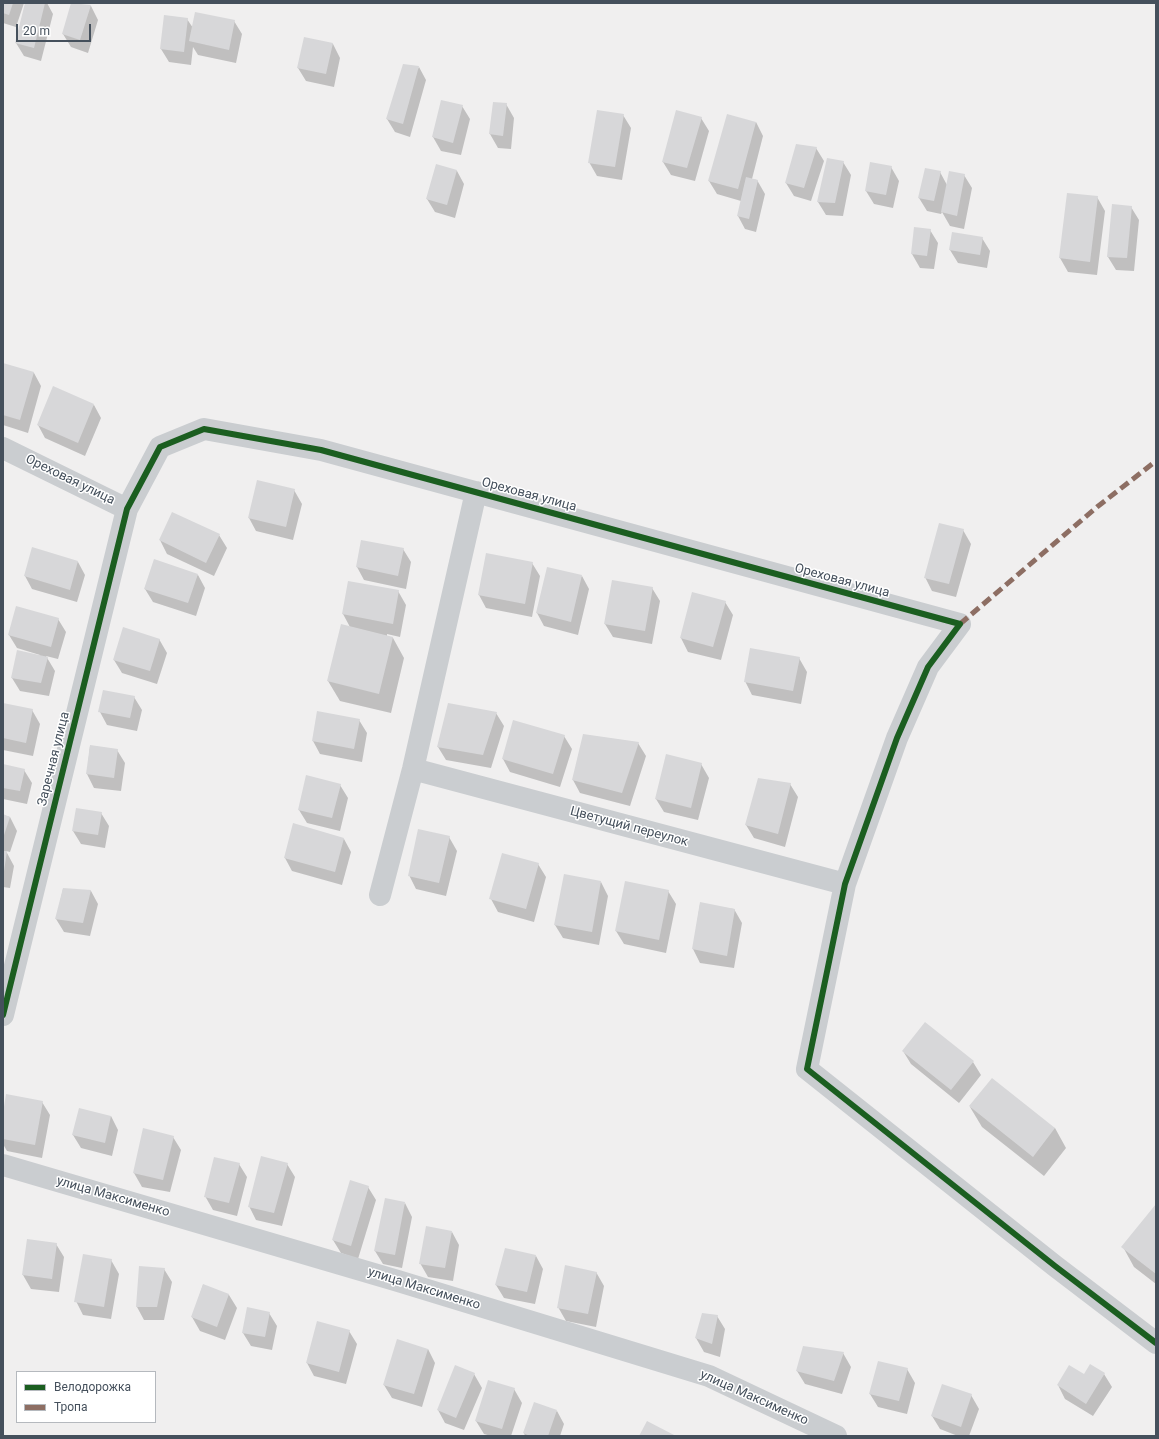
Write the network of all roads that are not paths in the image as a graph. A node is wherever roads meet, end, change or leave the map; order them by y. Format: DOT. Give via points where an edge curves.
graph roads {
  1 [pos="3,448"];
  2 [pos="476,492"];
  3 [pos="127,509"];
  4 [pos="413,769"];
  5 [pos="845,884"];
  6 [pos="380,895"];
  7 [pos="3,1015"];
  8 [pos="3,1165"];
  9 [pos="1156,1343"];
  10 [pos="836,1436"];
  1 -- 3 [label="street, Ореховая улица"];
  2 -- 3 [label="street, Ореховая улица" via="321,450 204,429 160,447"];
  2 -- 4 [label="street"];
  2 -- 5 [label="street, Ореховая улица" via="960,624 928,666 897,738"];
  3 -- 7 [label="street, Заречная улица"];
  4 -- 5 [label="street, Цветущий переулок"];
  4 -- 6 [label="street"];
  5 -- 9 [label="street" via="807,1069"];
  8 -- 10 [label="street, улица Максименко" via="709,1376"];
}
